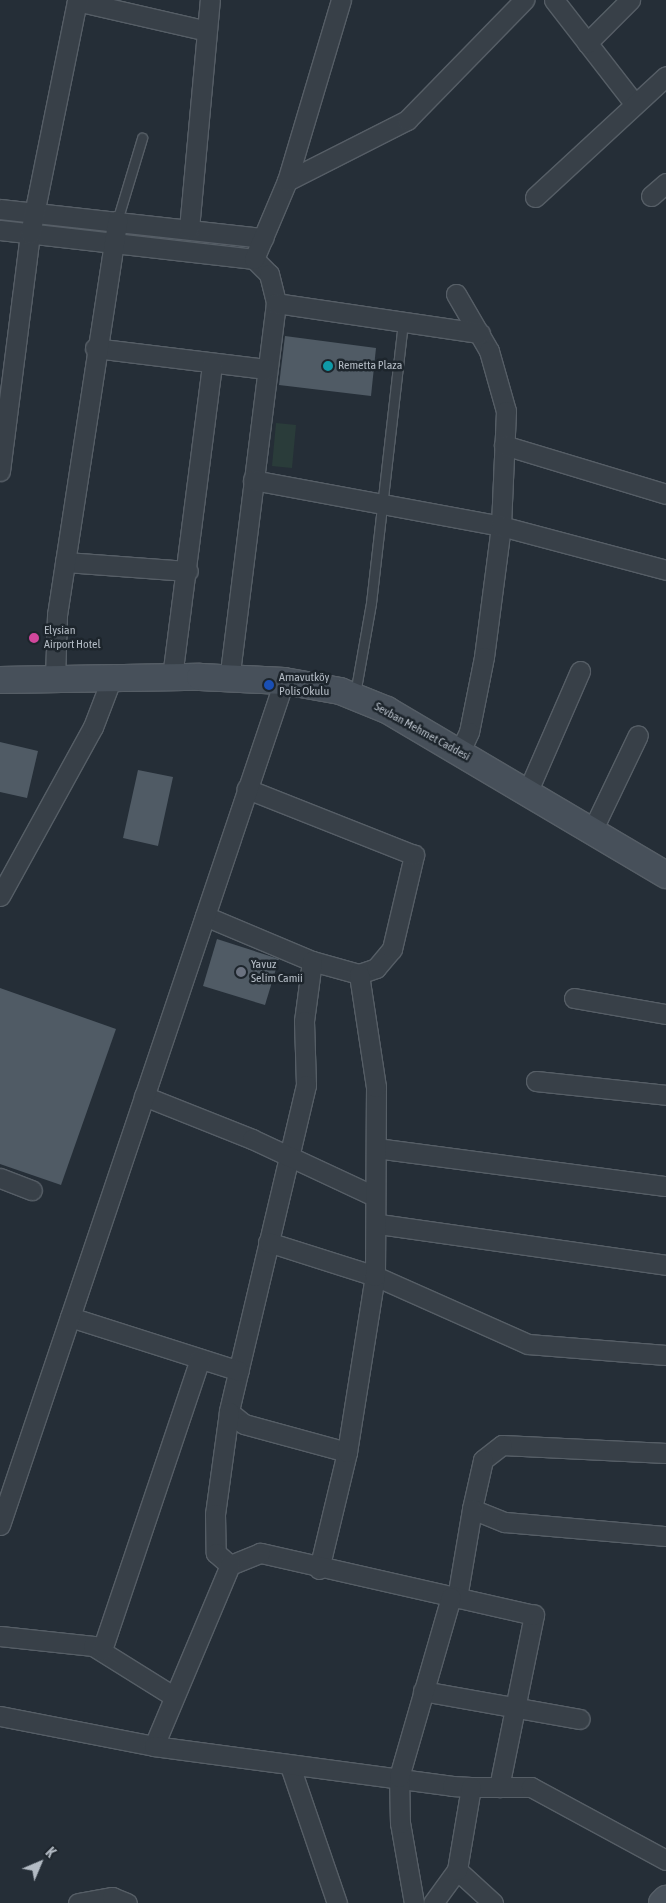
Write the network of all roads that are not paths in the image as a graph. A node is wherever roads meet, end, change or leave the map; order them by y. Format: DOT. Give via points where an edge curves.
graph roads {
  1 [pos="77,0"];
  2 [pos="210,0"];
  3 [pos="341,0"];
  4 [pos="524,0"];
  5 [pos="554,0"];
  6 [pos="630,0"];
  7 [pos="204,30"];
  8 [pos="587,43"];
  9 [pos="666,76"];
  10 [pos="633,102"];
  11 [pos="142,138"];
  12 [pos="287,181"];
  13 [pos="666,183"];
  14 [pos="651,196"];
  15 [pos="535,198"];
  16 [pos="0,209"];
  17 [pos="34,212"];
  18 [pos="117,221"];
  19 [pos="0,230"];
  20 [pos="189,230"];
  21 [pos="30,234"];
  22 [pos="263,238"];
  23 [pos="111,242"];
  24 [pos="254,259"];
  25 [pos="456,294"];
  26 [pos="276,303"];
  27 [pos="403,323"];
  28 [pos="480,333"];
  29 [pos="95,348"];
  30 [pos="8,351"];
  31 [pos="212,365"];
  32 [pos="267,369"];
  33 [pos="504,445"];
  34 [pos="0,467"];
  35 [pos="253,480"];
  36 [pos="666,494"];
  37 [pos="382,504"];
  38 [pos="501,526"];
  39 [pos="65,562"];
  40 [pos="666,570"];
  41 [pos="188,571"];
  42 [pos="580,671"];
  43 [pos="113,675"];
  44 [pos="172,677"];
  45 [pos="55,679"];
  46 [pos="0,680"];
  47 [pos="229,680"];
  48 [pos="284,681"];
  49 [pos="355,697"];
  50 [pos="638,735"];
  51 [pos="459,753"];
  52 [pos="247,789"];
  53 [pos="527,793"];
  54 [pos="592,831"];
  55 [pos="666,873"];
  56 [pos="0,896"];
  57 [pos="205,916"];
  58 [pos="312,961"];
  59 [pos="359,974"];
  60 [pos="574,998"];
  61 [pos="666,1014"];
  62 [pos="536,1081"];
  63 [pos="666,1095"];
  64 [pos="144,1096"];
  65 [pos="376,1148"];
  66 [pos="288,1158"];
  67 [pos="0,1178"];
  68 [pos="666,1186"];
  69 [pos="32,1190"];
  70 [pos="374,1196"];
  71 [pos="378,1224"];
  72 [pos="268,1242"];
  73 [pos="666,1265"];
  74 [pos="376,1276"];
  75 [pos="70,1316"];
  76 [pos="666,1355"];
  77 [pos="200,1359"];
  78 [pos="239,1372"];
  79 [pos="229,1412"];
  80 [pos="346,1452"];
  81 [pos="666,1453"];
  82 [pos="472,1509"];
  83 [pos="0,1525"];
  84 [pos="666,1536"];
  85 [pos="230,1565"];
  86 [pos="319,1569"];
  87 [pos="454,1598"];
  88 [pos="0,1636"];
  89 [pos="102,1650"];
  90 [pos="423,1691"];
  91 [pos="173,1696"];
  92 [pos="515,1708"];
  93 [pos="0,1716"];
  94 [pos="580,1720"];
  95 [pos="154,1746"];
  96 [pos="290,1766"];
  97 [pos="399,1777"];
  98 [pos="470,1787"];
  99 [pos="499,1787"];
  100 [pos="666,1860"];
  101 [pos="457,1870"];
  102 [pos="666,1899"];
  103 [pos="78,1903"];
  104 [pos="127,1903"];
  105 [pos="337,1903"];
  106 [pos="414,1903"];
  107 [pos="433,1903"];
  108 [pos="493,1903"];
  109 [pos="662,1903"];
  1 -- 7 [label="street"];
  1 -- 17 [label="street"];
  2 -- 7 [label="street"];
  3 -- 12 [label="street"];
  4 -- 12 [label="street" via="407,120"];
  5 -- 8 [label="street"];
  6 -- 8 [label="street"];
  7 -- 20 [label="street"];
  8 -- 10 [label="street"];
  9 -- 10 [label="street"];
  10 -- 15 [label="street"];
  11 -- 18 [label="lane"];
  12 -- 22 [label="street"];
  13 -- 14 [label="street"];
  16 -- 17 [label="street"];
  17 -- 18 [label="street"];
  17 -- 21 [label="street"];
  18 -- 20 [label="street"];
  18 -- 23 [label="street"];
  19 -- 21 [label="street"];
  20 -- 22 [label="street"];
  21 -- 23 [label="street"];
  21 -- 30 [label="street"];
  22 -- 24 [label="street"];
  23 -- 24 [label="street"];
  23 -- 29 [label="street"];
  24 -- 26 [label="street" via="269,274"];
  25 -- 28 [label="street"];
  26 -- 27 [label="street"];
  26 -- 32 [label="street"];
  27 -- 28 [label="street"];
  27 -- 37 [label="lane"];
  28 -- 33 [label="street" via="504,397"];
  29 -- 31 [label="street"];
  29 -- 39 [label="street"];
  30 -- 34 [label="street"];
  31 -- 32 [label="street"];
  31 -- 41 [label="street"];
  32 -- 35 [label="street"];
  33 -- 36 [label="street"];
  33 -- 38 [label="street"];
  35 -- 37 [label="street"];
  35 -- 47 [label="street"];
  37 -- 38 [label="street"];
  37 -- 49 [label="lane"];
  38 -- 40 [label="street"];
  38 -- 51 [label="street" via="484,657 469,732"];
  39 -- 41 [label="street"];
  39 -- 45 [label="street"];
  41 -- 44 [label="street"];
  42 -- 53 [label="street"];
  43 -- 44 [label="main road, Sevban Mehmet Caddesi"];
  43 -- 45 [label="main road, Sevban Mehmet Caddesi"];
  43 -- 56 [label="street" via="92,727"];
  44 -- 47 [label="main road, Sevban Mehmet Caddesi"];
  45 -- 46 [label="main road, Sevban Mehmet Caddesi"];
  47 -- 48 [label="main road, Sevban Mehmet Caddesi"];
  48 -- 49 [label="main road, Sevban Mehmet Caddesi"];
  48 -- 52 [label="street"];
  49 -- 51 [label="main road, Sevban Mehmet Caddesi" via="387,710"];
  50 -- 54 [label="street"];
  51 -- 53 [label="main road, Sevban Mehmet Caddesi"];
  52 -- 57 [label="street"];
  52 -- 59 [label="street" via="414,855 392,949 376,968"];
  53 -- 54 [label="main road, Sevban Mehmet Caddesi"];
  54 -- 55 [label="main road, Sevban Mehmet Caddesi"];
  57 -- 58 [label="street"];
  57 -- 64 [label="street"];
  58 -- 59 [label="street"];
  58 -- 66 [label="street" via="304,1021 306,1085"];
  59 -- 65 [label="street" via="376,1087"];
  60 -- 61 [label="street"];
  62 -- 63 [label="street"];
  64 -- 66 [label="street"];
  64 -- 75 [label="street"];
  65 -- 68 [label="street"];
  65 -- 70 [label="street"];
  66 -- 70 [label="street"];
  66 -- 72 [label="street"];
  67 -- 69 [label="street"];
  70 -- 71 [label="street"];
  71 -- 73 [label="street"];
  71 -- 74 [label="street"];
  72 -- 74 [label="street"];
  72 -- 78 [label="street"];
  74 -- 76 [label="street" via="528,1344"];
  74 -- 80 [label="street"];
  75 -- 77 [label="street"];
  75 -- 83 [label="street"];
  77 -- 78 [label="street"];
  77 -- 89 [label="street"];
  78 -- 79 [label="street"];
  79 -- 80 [label="street" via="244,1424"];
  79 -- 85 [label="street" via="215,1514 216,1553"];
  80 -- 86 [label="street"];
  81 -- 82 [label="street" via="502,1445 483,1460"];
  82 -- 84 [label="street" via="505,1522"];
  82 -- 87 [label="street"];
  85 -- 86 [label="street" via="260,1553"];
  85 -- 91 [label="street"];
  86 -- 87 [label="street"];
  87 -- 90 [label="street"];
  87 -- 92 [label="street" via="534,1615"];
  88 -- 89 [label="street"];
  89 -- 91 [label="street"];
  90 -- 92 [label="street"];
  90 -- 97 [label="street"];
  91 -- 95 [label="street"];
  92 -- 94 [label="street"];
  92 -- 99 [label="street"];
  93 -- 95 [label="street"];
  95 -- 96 [label="street"];
  96 -- 97 [label="street"];
  96 -- 105 [label="street"];
  97 -- 98 [label="street"];
  97 -- 106 [label="street" via="400,1823"];
  98 -- 99 [label="street"];
  98 -- 101 [label="street"];
  99 -- 100 [label="street" via="530,1787"];
  101 -- 107 [label="street"];
  101 -- 108 [label="street"];
  102 -- 109 [label="main road"];
  103 -- 104 [label="street" via="112,1897"];
}
